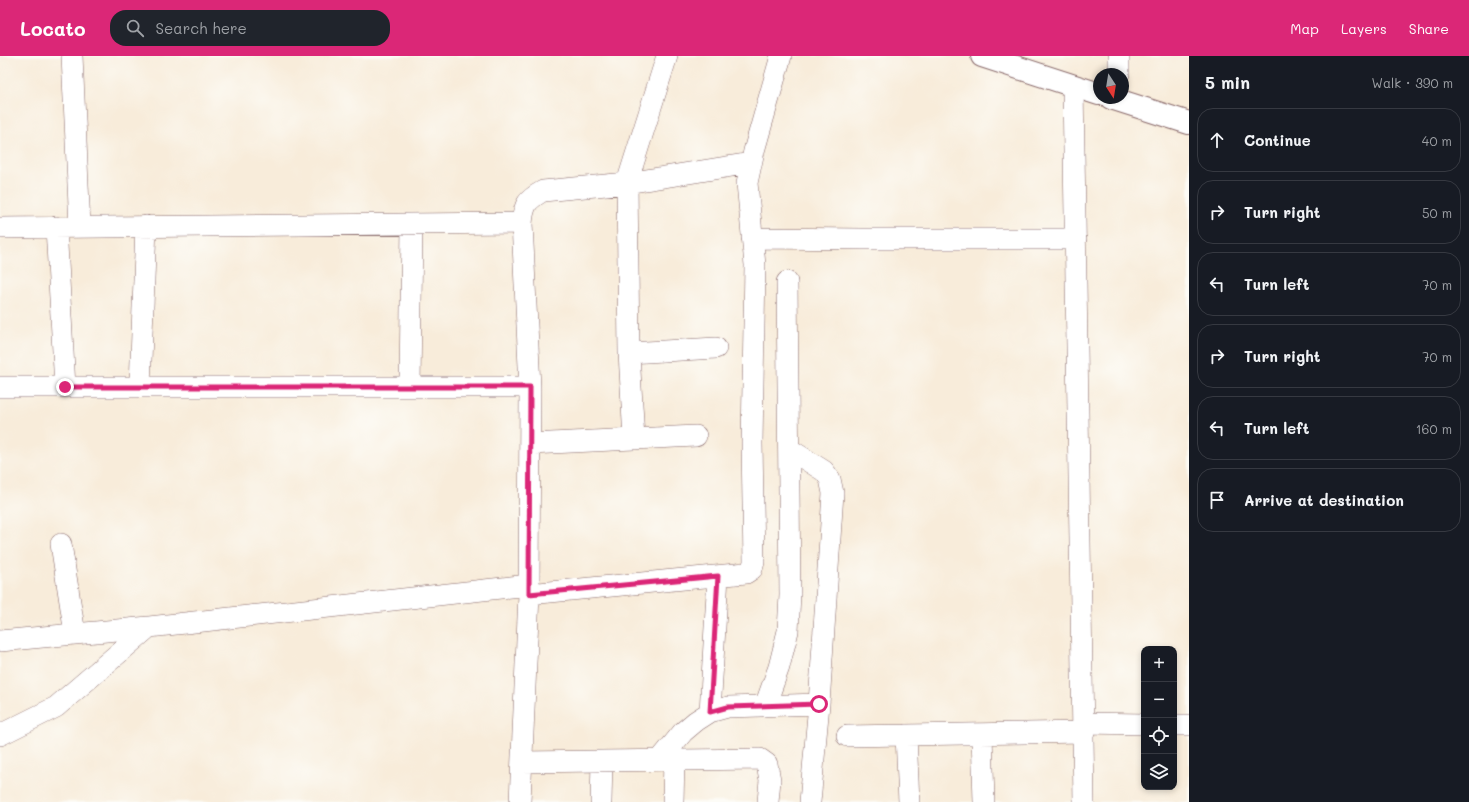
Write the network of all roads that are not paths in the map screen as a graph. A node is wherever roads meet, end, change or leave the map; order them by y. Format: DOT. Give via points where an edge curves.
graph roads {
  1 [pos="72,56"];
  2 [pos="667,56"];
  3 [pos="781,56"];
  4 [pos="982,56"];
  5 [pos="1120,56"];
  6 [pos="1119,68"];
  7 [pos="1073,86"];
  8 [pos="1093,92"];
  9 [pos="1129,104"];
  10 [pos="1189,123"];
  11 [pos="751,163"];
  12 [pos="627,182"];
  13 [pos="522,223"];
  14 [pos="412,224"];
  15 [pos="146,226"];
  16 [pos="56,227"];
  17 [pos="80,227"];
  18 [pos="0,228"];
  19 [pos="752,238"];
  20 [pos="1076,239"];
  21 [pos="787,282"];
  22 [pos="716,348"];
  23 [pos="629,353"];
  24 [pos="0,387"];
  25 [pos="65,387"];
  26 [pos="140,387"];
  27 [pos="410,387"];
  28 [pos="530,387"];
  29 [pos="696,436"];
  30 [pos="634,439"];
  31 [pos="530,444"];
  32 [pos="789,449"];
  33 [pos="61,544"];
  34 [pos="718,576"];
  35 [pos="529,589"];
  36 [pos="149,627"];
  37 [pos="75,634"];
  38 [pos="0,641"];
  39 [pos="819,704"];
  40 [pos="765,706"];
  41 [pos="710,712"];
  42 [pos="1141,724"];
  43 [pos="1177,725"];
  44 [pos="1189,725"];
  45 [pos="1084,727"];
  46 [pos="4,731"];
  47 [pos="982,734"];
  48 [pos="906,735"];
  49 [pos="847,736"];
  50 [pos="667,760"];
  51 [pos="602,761"];
  52 [pos="522,762"];
  53 [pos="520,802"];
  54 [pos="601,802"];
  55 [pos="673,802"];
  56 [pos="768,802"];
  57 [pos="810,802"];
  58 [pos="909,802"];
  59 [pos="984,802"];
  60 [pos="1084,802"];
  1 -- 17 [label="street"];
  2 -- 12 [label="street"];
  3 -- 11 [label="street"];
  4 -- 7 [label="main road"];
  5 -- 6 [label="street"];
  7 -- 8 [label="main road"];
  7 -- 20 [label="street"];
  9 -- 10 [label="main road"];
  11 -- 12 [label="street"];
  11 -- 19 [label="street" via="747,183"];
  12 -- 13 [label="street" via="543,191 530,198 523,211"];
  12 -- 23 [label="street"];
  13 -- 14 [label="street"];
  13 -- 28 [label="street"];
  14 -- 15 [label="street"];
  14 -- 27 [label="street"];
  15 -- 17 [label="street"];
  15 -- 26 [label="street"];
  16 -- 17 [label="street"];
  16 -- 18 [label="street"];
  16 -- 25 [label="street"];
  19 -- 20 [label="street"];
  19 -- 34 [label="street" via="755,265 752,443 754,562 752,569 746,573"];
  20 -- 45 [label="street"];
  21 -- 32 [label="street"];
  22 -- 23 [label="street"];
  23 -- 30 [label="street"];
  24 -- 25 [label="street"];
  25 -- 26 [label="street"];
  26 -- 27 [label="street"];
  27 -- 28 [label="street"];
  28 -- 31 [label="street"];
  29 -- 30 [label="street"];
  30 -- 31 [label="street"];
  31 -- 35 [label="street"];
  32 -- 39 [label="street" via="824,471 830,479 833,493"];
  32 -- 40 [label="street" via="788,631"];
  33 -- 37 [label="street"];
  34 -- 35 [label="street"];
  34 -- 41 [label="street"];
  35 -- 36 [label="street"];
  35 -- 52 [label="street"];
  36 -- 37 [label="street"];
  36 -- 46 [label="street" via="56,706"];
  37 -- 38 [label="street"];
  39 -- 40 [label="street"];
  39 -- 57 [label="street"];
  40 -- 41 [label="street" via="728,707"];
  41 -- 50 [label="street" via="683,732"];
  42 -- 45 [label="street"];
  43 -- 44 [label="street"];
  45 -- 47 [label="street"];
  45 -- 60 [label="street"];
  47 -- 48 [label="street"];
  47 -- 59 [label="street"];
  48 -- 49 [label="street"];
  48 -- 58 [label="street"];
  50 -- 51 [label="street"];
  50 -- 55 [label="street"];
  50 -- 56 [label="street" via="760,758 767,764 770,780"];
  51 -- 52 [label="street"];
  51 -- 54 [label="street"];
  52 -- 53 [label="street"];
}
